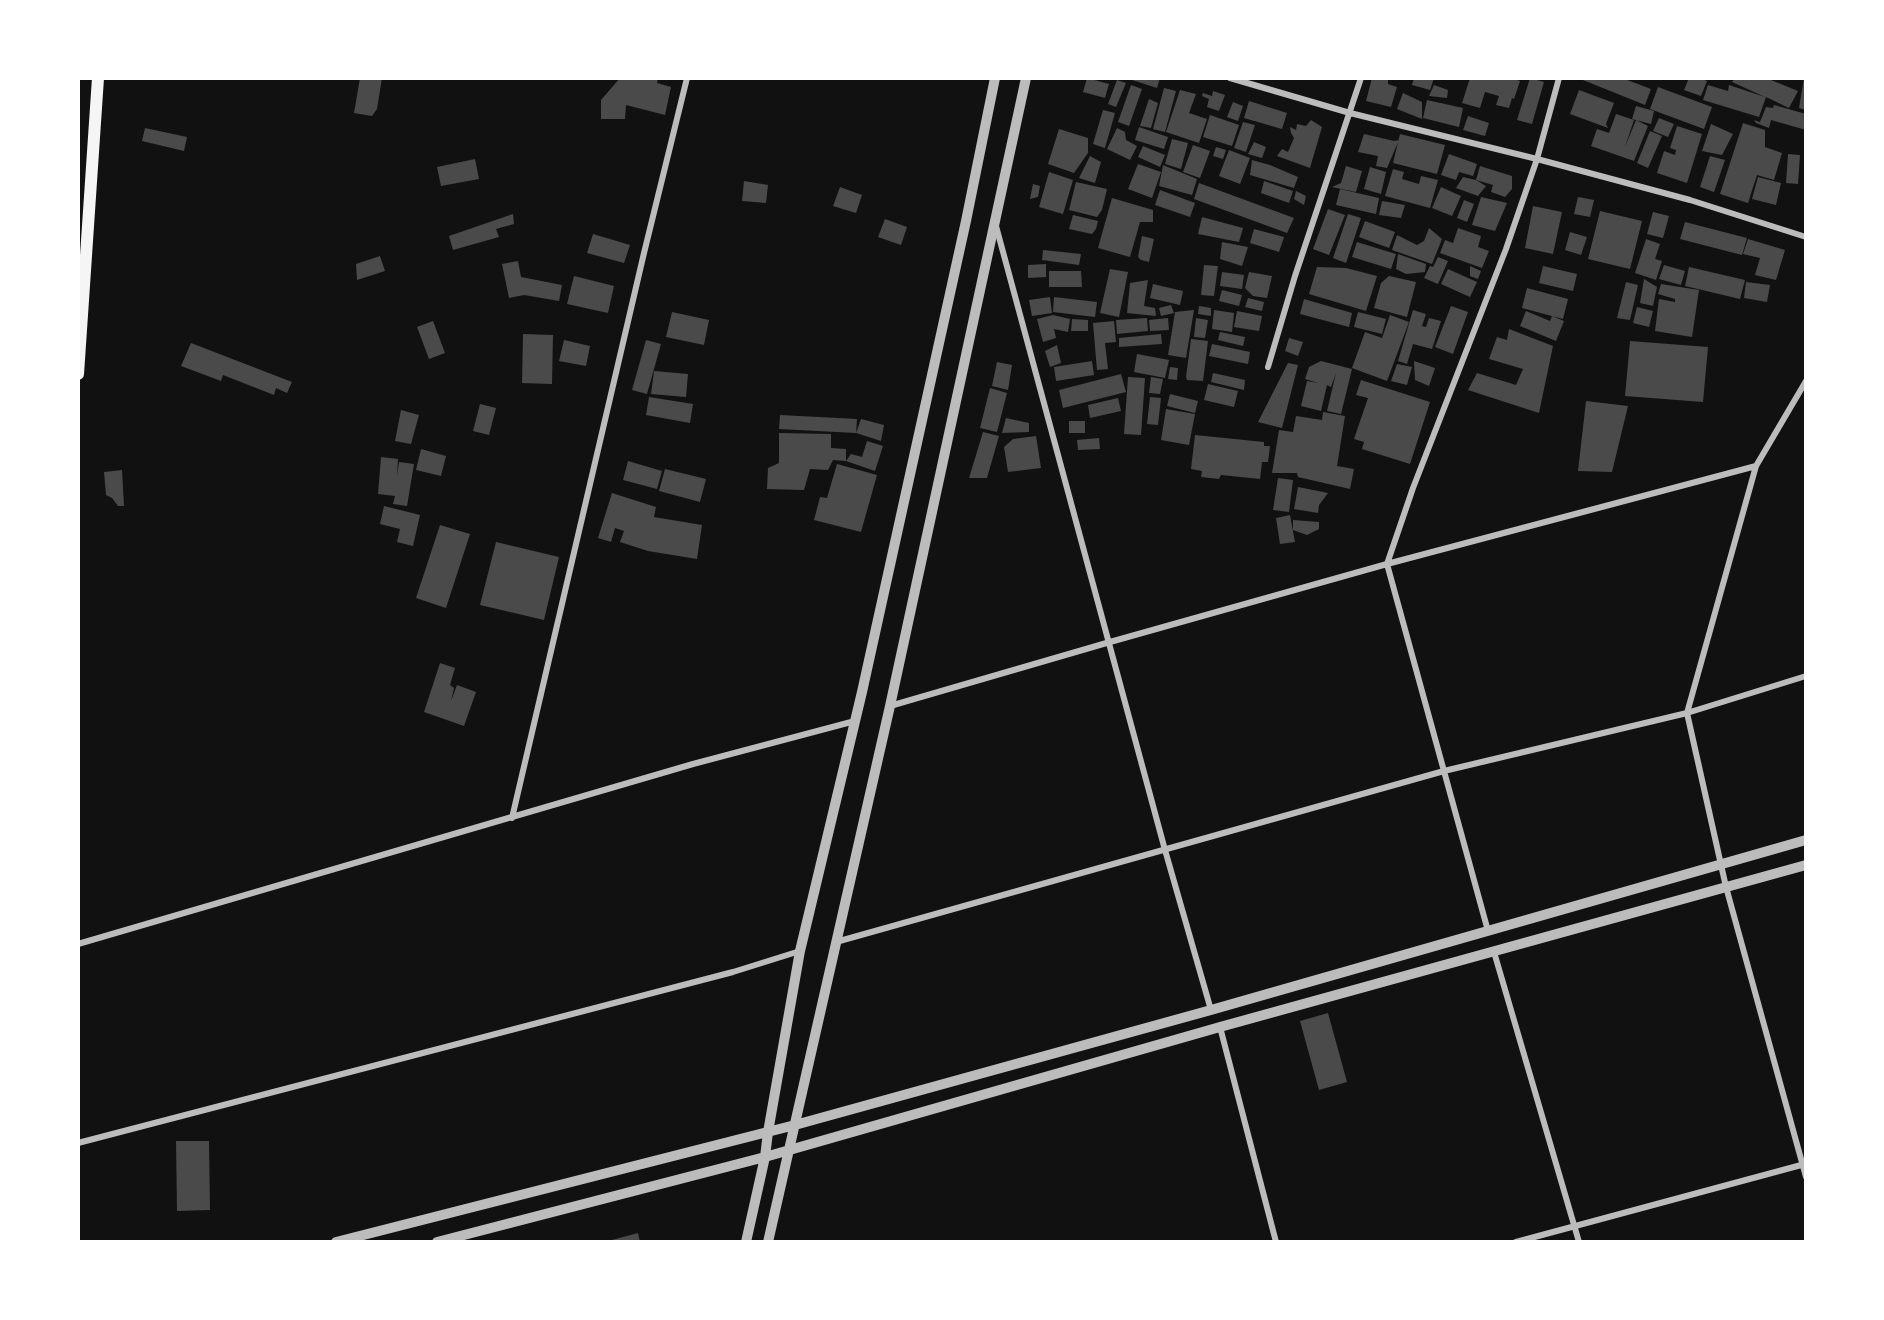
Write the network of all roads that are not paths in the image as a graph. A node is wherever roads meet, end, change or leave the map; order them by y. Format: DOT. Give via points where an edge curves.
graph roads {
  1 [pos="98,78"];
  2 [pos="687,78"];
  3 [pos="995,78"];
  4 [pos="1026,78"];
  5 [pos="1230,78"];
  6 [pos="1361,78"];
  7 [pos="1558,78"];
  8 [pos="1350,113"];
  9 [pos="1537,159"];
  10 [pos="994,219"];
  11 [pos="1806,237"];
  12 [pos="1268,367"];
  13 [pos="78,374"];
  14 [pos="1806,381"];
  15 [pos="1755,466"];
  16 [pos="1387,564"];
  17 [pos="1110,642"];
  18 [pos="1806,676"];
  19 [pos="891,706"];
  20 [pos="1687,713"];
  21 [pos="855,721"];
  22 [pos="1444,771"];
  23 [pos="512,818"];
  24 [pos="1806,840"];
  25 [pos="1165,850"];
  26 [pos="1721,864"];
  27 [pos="1806,865"];
  28 [pos="1726,887"];
  29 [pos="1488,931"];
  30 [pos="836,942"];
  31 [pos="78,944"];
  32 [pos="800,951"];
  33 [pos="1494,952"];
  34 [pos="1211,1010"];
  35 [pos="1220,1027"];
  36 [pos="795,1125"];
  37 [pos="768,1132"];
  38 [pos="78,1143"];
  39 [pos="789,1150"];
  40 [pos="765,1157"];
  41 [pos="1804,1164"];
  42 [pos="1806,1177"];
  43 [pos="1575,1226"];
  44 [pos="336,1242"];
  45 [pos="437,1242"];
  46 [pos="746,1242"];
  47 [pos="768,1242"];
  48 [pos="1276,1242"];
  49 [pos="1516,1242"];
  50 [pos="1579,1242"];
  1 -- 13 [label="main road"];
  2 -- 23 [label="street"];
  3 -- 21 [label="street"];
  4 -- 10 [label="street"];
  5 -- 8 [label="street"];
  6 -- 8 [label="street"];
  7 -- 9 [label="street"];
  8 -- 9 [label="street"];
  8 -- 12 [label="street"];
  9 -- 11 [label="street" via="1690,200"];
  9 -- 16 [label="street"];
  10 -- 17 [label="street"];
  10 -- 19 [label="street"];
  14 -- 15 [label="street"];
  15 -- 16 [label="street"];
  15 -- 20 [label="street"];
  16 -- 17 [label="street"];
  16 -- 22 [label="street"];
  17 -- 19 [label="street"];
  17 -- 25 [label="street"];
  18 -- 20 [label="street"];
  19 -- 30 [label="street"];
  20 -- 22 [label="street"];
  20 -- 26 [label="street"];
  21 -- 23 [label="street"];
  21 -- 32 [label="street"];
  22 -- 25 [label="street"];
  22 -- 29 [label="street"];
  23 -- 31 [label="street"];
  24 -- 26 [label="street"];
  25 -- 30 [label="street"];
  25 -- 34 [label="street"];
  26 -- 28 [label="street"];
  26 -- 29 [label="street"];
  27 -- 28 [label="street"];
  28 -- 33 [label="street"];
  28 -- 41 [label="street"];
  29 -- 34 [label="street"];
  30 -- 36 [label="street"];
  32 -- 37 [label="street"];
  32 -- 38 [label="street" via="733,972"];
  33 -- 35 [label="street"];
  33 -- 43 [label="street"];
  34 -- 36 [label="street"];
  35 -- 39 [label="street"];
  35 -- 48 [label="street"];
  36 -- 37 [label="street"];
  36 -- 39 [label="street"];
  37 -- 40 [label="street"];
  37 -- 44 [label="street"];
  39 -- 40 [label="street"];
  39 -- 47 [label="street"];
  40 -- 45 [label="street"];
  40 -- 46 [label="street"];
  41 -- 42 [label="street"];
  41 -- 43 [label="street"];
  43 -- 49 [label="street"];
  43 -- 50 [label="street"];
}
